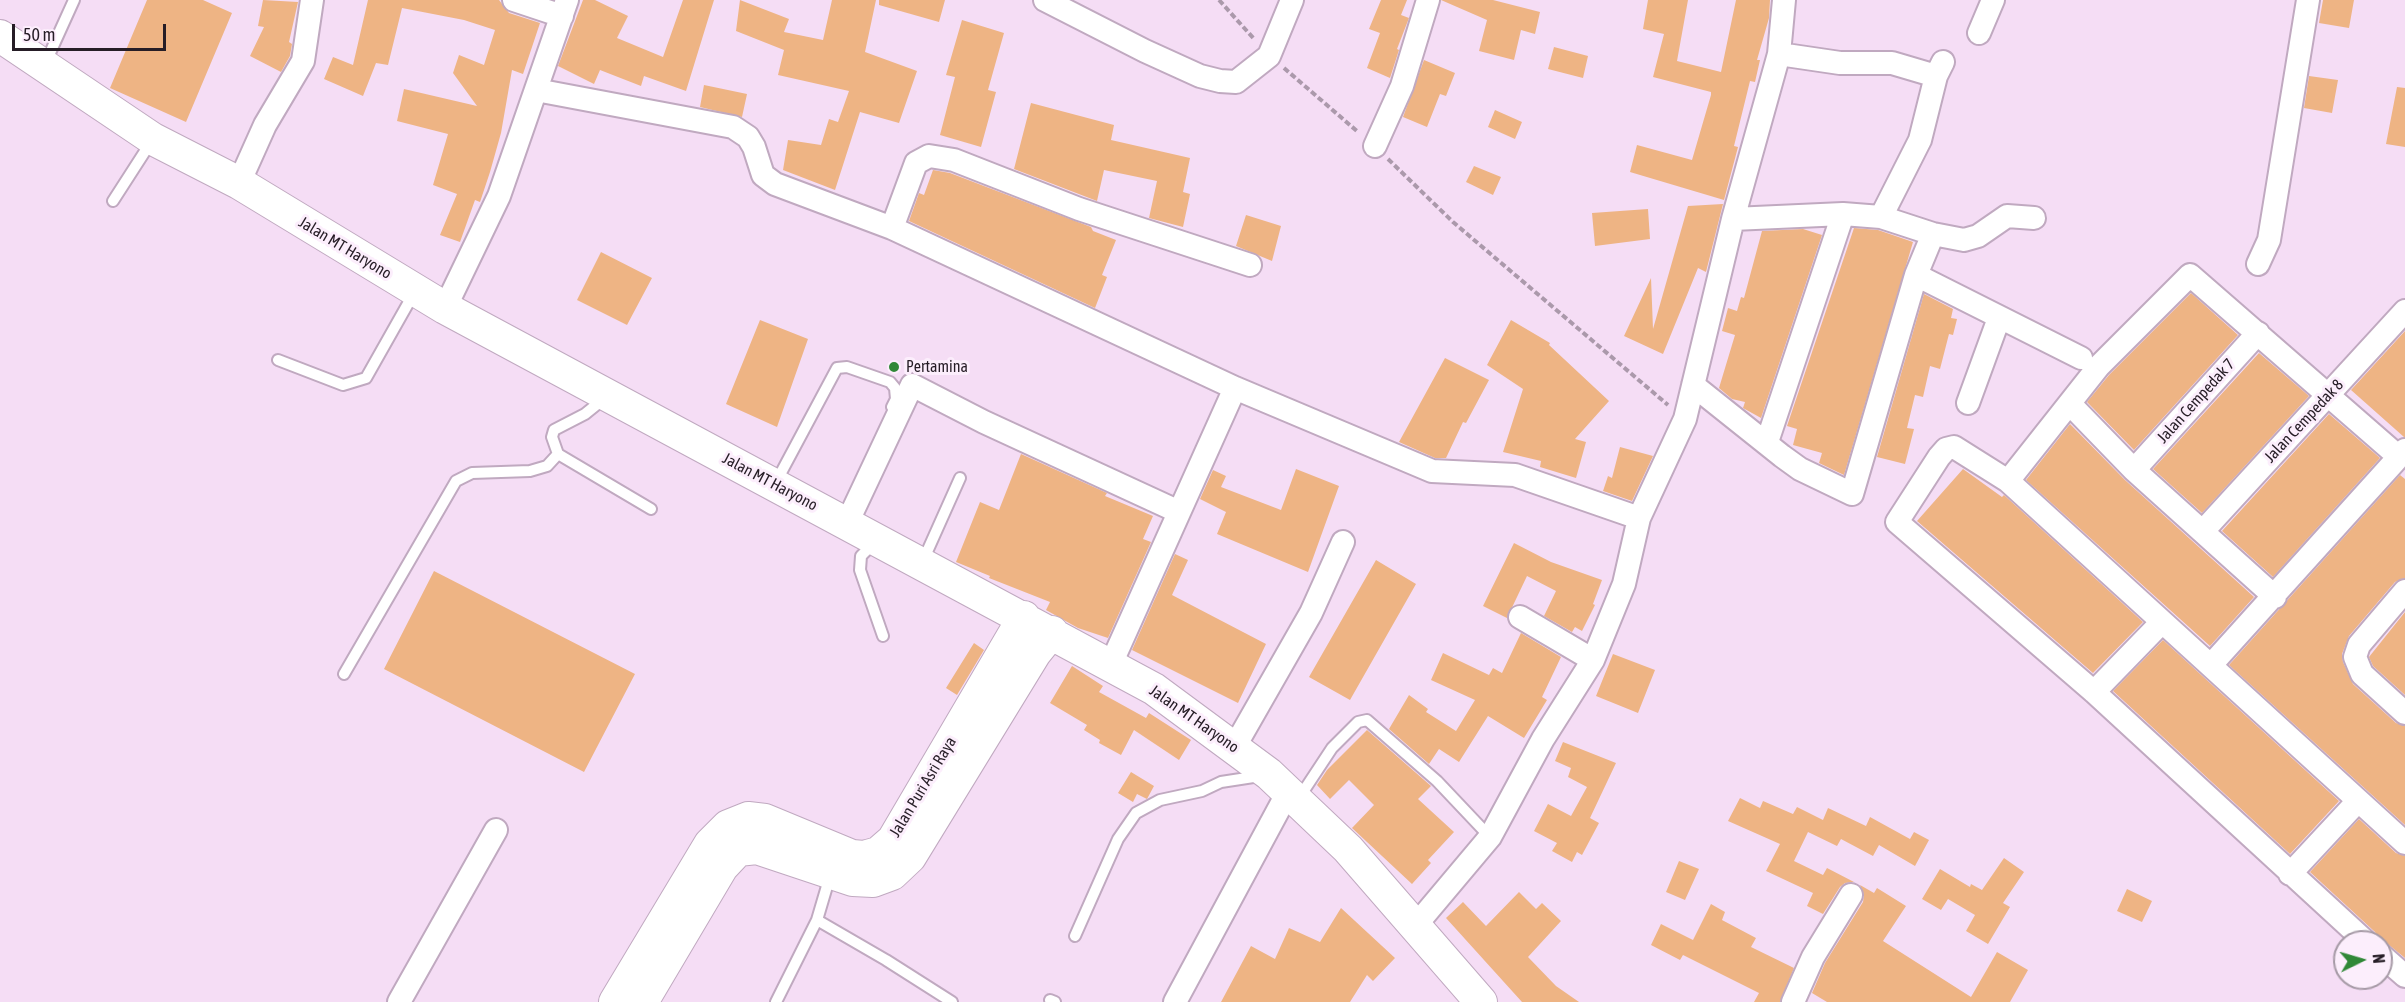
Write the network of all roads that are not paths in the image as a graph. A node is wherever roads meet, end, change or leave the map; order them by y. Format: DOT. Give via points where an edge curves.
graph roads {
  1 [pos="74,0"];
  2 [pos="312,0"];
  3 [pos="514,0"];
  4 [pos="1045,0"];
  5 [pos="1292,0"];
  6 [pos="1428,0"];
  7 [pos="1784,0"];
  8 [pos="1993,0"];
  9 [pos="2308,0"];
  10 [pos="564,8"];
  11 [pos="1979,33"];
  12 [pos="0,36"];
  13 [pos="1779,54"];
  14 [pos="44,67"];
  15 [pos="536,90"];
  16 [pos="153,139"];
  17 [pos="1375,146"];
  18 [pos="239,183"];
  19 [pos="113,201"];
  20 [pos="1843,214"];
  21 [pos="1881,217"];
  22 [pos="2034,218"];
  23 [pos="1733,219"];
  24 [pos="892,228"];
  25 [pos="1933,234"];
  26 [pos="2258,264"];
  27 [pos="1250,265"];
  28 [pos="1916,275"];
  29 [pos="415,291"];
  30 [pos="445,308"];
  31 [pos="2405,310"];
  32 [pos="1999,318"];
  33 [pos="2258,333"];
  34 [pos="2081,358"];
  35 [pos="278,360"];
  36 [pos="1694,385"];
  37 [pos="1235,388"];
  38 [pos="608,395"];
  39 [pos="2329,395"];
  40 [pos="1968,403"];
  41 [pos="2070,404"];
  42 [pos="1767,442"];
  43 [pos="2402,453"];
  44 [pos="558,454"];
  45 [pos="2134,470"];
  46 [pos="960,478"];
  47 [pos="2008,481"];
  48 [pos="775,484"];
  49 [pos="651,509"];
  50 [pos="1177,511"];
  51 [pos="1639,518"];
  52 [pos="843,521"];
  53 [pos="2203,531"];
  54 [pos="878,539"];
  55 [pos="1343,542"];
  56 [pos="922,563"];
  57 [pos="2405,591"];
  58 [pos="2275,597"];
  59 [pos="1024,617"];
  60 [pos="1520,617"];
  61 [pos="2162,622"];
  62 [pos="1052,632"];
  63 [pos="883,636"];
  64 [pos="1593,660"];
  65 [pos="1111,664"];
  66 [pos="2211,665"];
  67 [pos="344,674"];
  68 [pos="996,690"];
  69 [pos="2094,692"];
  70 [pos="2405,713"];
  71 [pos="1235,746"];
  72 [pos="1285,789"];
  73 [pos="2357,802"];
  74 [pos="496,830"];
  75 [pos="1490,837"];
  76 [pos="2405,843"];
  77 [pos="831,873"];
  78 [pos="2290,874"];
  79 [pos="1851,895"];
  80 [pos="679,919"];
  81 [pos="817,920"];
  82 [pos="1416,925"];
  83 [pos="2353,930"];
  84 [pos="1075,936"];
  85 [pos="2393,966"];
  86 [pos="2405,976"];
  87 [pos="399,1002"];
  88 [pos="615,1002"];
  89 [pos="642,1002"];
  90 [pos="776,1002"];
  91 [pos="952,1002"];
  92 [pos="1175,1002"];
  93 [pos="1481,1002"];
  94 [pos="1792,1002"];
  1 -- 14 [label="lane"];
  2 -- 18 [label="street" via="303,61 265,125"];
  3 -- 10 [label="street"];
  4 -- 5 [label="street" via="1200,76 1236,82 1269,56"];
  6 -- 17 [label="street" via="1402,86"];
  7 -- 13 [label="street"];
  8 -- 11 [label="street"];
  9 -- 26 [label="street" via="2268,240"];
  10 -- 15 [label="street"];
  12 -- 14 [label="main road, Jalan MT Haryono"];
  13 -- 21 [label="street" via="1840,63 1892,63 1939,69 1920,140"];
  13 -- 23 [label="street"];
  14 -- 16 [label="main road, Jalan MT Haryono"];
  15 -- 24 [label="street" via="734,127 748,137 763,175 775,184"];
  15 -- 30 [label="street" via="499,196"];
  16 -- 18 [label="main road, Jalan MT Haryono"];
  16 -- 19 [label="lane"];
  18 -- 29 [label="main road, Jalan MT Haryono"];
  20 -- 21 [label="street"];
  20 -- 23 [label="street"];
  20 -- 42 [label="street"];
  21 -- 25 [label="street"];
  22 -- 25 [label="street" via="2007,216 1978,236 1964,240"];
  23 -- 36 [label="street"];
  24 -- 27 [label="street" via="916,163 929,156 954,160 1079,209"];
  24 -- 37 [label="street"];
  25 -- 28 [label="street"];
  28 -- 32 [label="street"];
  28 -- 42 [label="street" via="1852,494 1800,469"];
  29 -- 30 [label="main road, Jalan MT Haryono"];
  29 -- 35 [label="lane" via="366,378 343,385"];
  30 -- 38 [label="main road, Jalan MT Haryono"];
  31 -- 39 [label="street, Jalan Cempedak 8"];
  32 -- 34 [label="street"];
  32 -- 40 [label="street"];
  33 -- 39 [label="street"];
  33 -- 41 [label="street" via="2190,275 2099,366"];
  33 -- 45 [label="street, Jalan Cempedak 7"];
  36 -- 42 [label="street"];
  36 -- 51 [label="street" via="1685,419"];
  37 -- 50 [label="street"];
  37 -- 51 [label="street" via="1432,471 1515,475"];
  38 -- 44 [label="lane" via="585,414 554,430 552,437"];
  38 -- 48 [label="main road, Jalan MT Haryono"];
  39 -- 43 [label="street"];
  39 -- 53 [label="street, Jalan Cempedak 8"];
  41 -- 45 [label="street"];
  41 -- 47 [label="street"];
  43 -- 58 [label="street"];
  44 -- 49 [label="lane"];
  44 -- 67 [label="lane" via="547,466 530,471 471,473 456,481"];
  45 -- 53 [label="street"];
  46 -- 56 [label="lane"];
  47 -- 61 [label="street"];
  47 -- 69 [label="street" via="1954,447 1946,449 1897,522"];
  48 -- 52 [label="main road, Jalan MT Haryono"];
  48 -- 52 [label="lane" via="837,368 847,367 890,382 896,399"];
  50 -- 52 [label="street" via="912,385"];
  50 -- 65 [label="street"];
  51 -- 64 [label="street" via="1624,584"];
  52 -- 54 [label="main road, Jalan MT Haryono"];
  53 -- 58 [label="street"];
  54 -- 56 [label="main road, Jalan MT Haryono"];
  54 -- 63 [label="lane" via="861,556 860,570"];
  55 -- 71 [label="street" via="1311,613"];
  56 -- 59 [label="main road, Jalan MT Haryono"];
  57 -- 70 [label="street" via="2359,645 2355,657 2362,674"];
  58 -- 66 [label="street"];
  59 -- 62 [label="main road, Jalan MT Haryono"];
  59 -- 68 [label="main road, Jalan Puri Asri Raya"];
  60 -- 64 [label="street"];
  61 -- 66 [label="street"];
  61 -- 69 [label="street"];
  62 -- 65 [label="main road, Jalan MT Haryono"];
  62 -- 68 [label="main road, Jalan Puri Asri Raya"];
  64 -- 75 [label="street" via="1543,739"];
  65 -- 71 [label="main road, Jalan MT Haryono"];
  66 -- 73 [label="street"];
  68 -- 77 [label="main road, Jalan Puri Asri Raya" via="909,857 892,874 873,881"];
  68 -- 80 [label="main road, Jalan Puri Asri Raya" via="892,840 878,853 852,856 765,820 748,818 728,826 710,844"];
  69 -- 78 [label="street"];
  71 -- 72 [label="main road, Jalan MT Haryono"];
  72 -- 75 [label="lane" via="1359,722 1367,720 1437,781"];
  72 -- 82 [label="main road, Jalan MT Haryono" via="1364,864"];
  72 -- 84 [label="lane" via="1221,782 1202,791 1160,800 1136,813 1118,839"];
  72 -- 92 [label="street"];
  73 -- 76 [label="street"];
  73 -- 78 [label="street"];
  74 -- 87 [label="street"];
  75 -- 82 [label="street"];
  77 -- 80 [label="main road, Jalan Puri Asri Raya" via="757,848 738,850"];
  77 -- 81 [label="lane"];
  78 -- 83 [label="street"];
  79 -- 94 [label="street" via="1813,957"];
  80 -- 88 [label="main road, Jalan Puri Asri Raya"];
  80 -- 89 [label="main road, Jalan Puri Asri Raya"];
  81 -- 90 [label="lane"];
  81 -- 91 [label="lane"];
  82 -- 93 [label="main road, Jalan MT Haryono"];
  85 -- 86 [label="street"];
}
